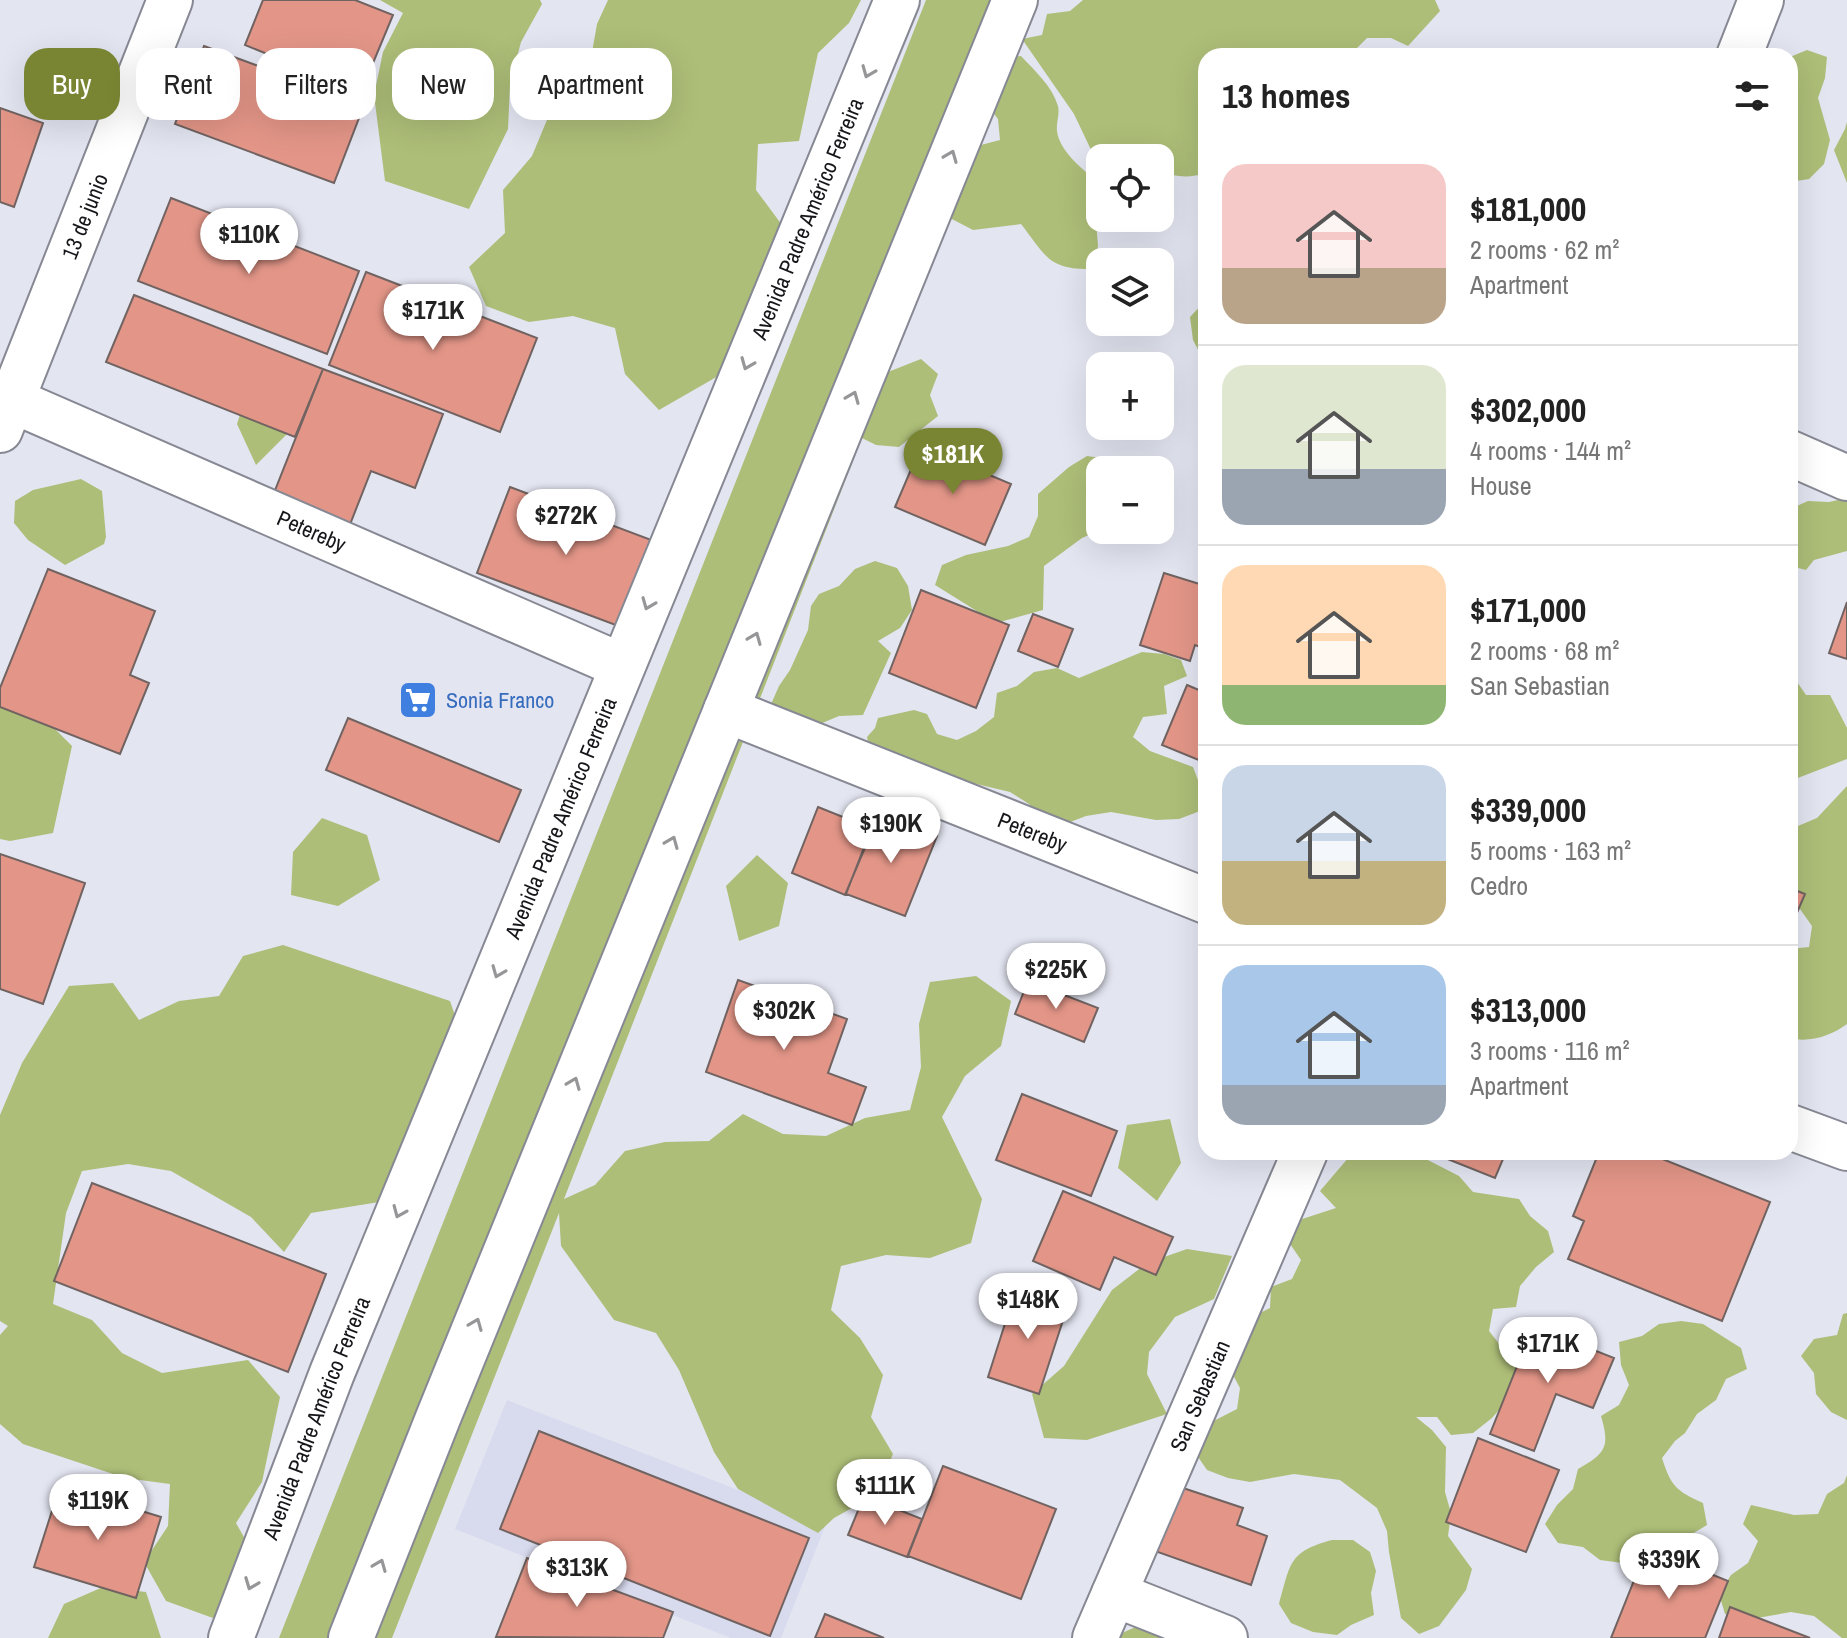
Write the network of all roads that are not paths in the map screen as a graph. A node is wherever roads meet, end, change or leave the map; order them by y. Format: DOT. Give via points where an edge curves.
graph roads {
  1 [pos="170,0"];
  2 [pos="897,0"];
  3 [pos="1015,0"];
  4 [pos="1761,0"];
  5 [pos="1742,48"];
  6 [pos="4,408"];
  7 [pos="1798,457"];
  8 [pos="1847,478"];
  9 [pos="622,666"];
  10 [pos="726,710"];
  11 [pos="1198,898"];
  12 [pos="1798,1130"];
  13 [pos="1847,1148"];
  14 [pos="1302,1160"];
  15 [pos="1114,1594"];
  16 [pos="231,1638"];
  17 [pos="351,1638"];
  18 [pos="1095,1638"];
  19 [pos="1225,1638"];
  1 -- 6 [label="street, 13 de junio"];
  2 -- 9 [label="street, Avenida Padre Américo Ferreira, one-way"];
  10 -- 3 [label="street, one-way"];
  4 -- 5 [label="street"];
  6 -- 9 [label="street, Petereby"];
  7 -- 8 [label="street"];
  9 -- 16 [label="street, Avenida Padre Américo Ferreira, one-way" via="332,1373"];
  10 -- 11 [label="street, Petereby"];
  17 -- 10 [label="street, one-way"];
  12 -- 13 [label="street"];
  14 -- 15 [label="street, San Sebastian"];
  15 -- 18 [label="street, San Sebastian"];
  15 -- 19 [label="street"];
}
